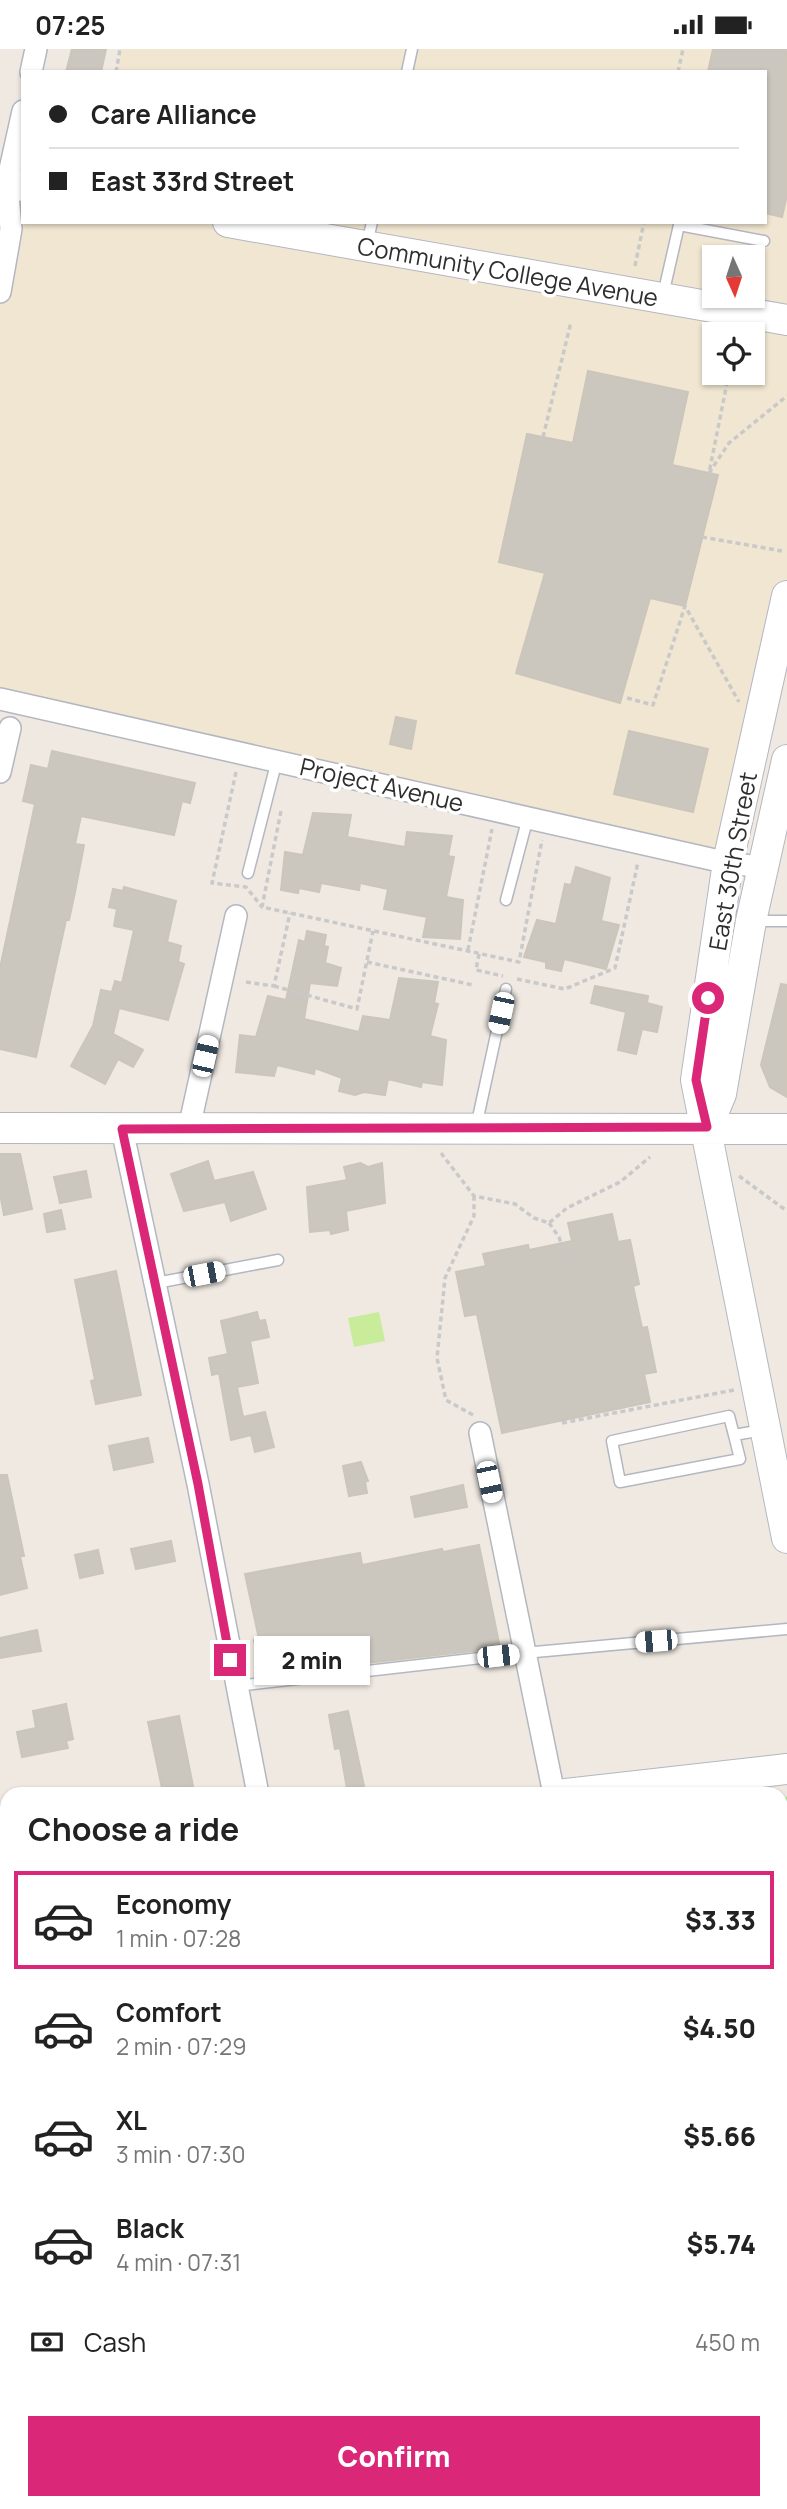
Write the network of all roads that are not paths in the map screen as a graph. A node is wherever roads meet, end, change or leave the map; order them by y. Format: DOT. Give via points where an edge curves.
graph roads {
  1 [pos="36,49"];
  2 [pos="412,49"];
  3 [pos="31,70"];
  4 [pos="407,70"];
  5 [pos="21,122"];
  6 [pos="10,184"];
  7 [pos="252,224"];
  8 [pos="369,234"];
  9 [pos="764,241"];
  10 [pos="0,292"];
  11 [pos="662,298"];
  12 [pos="787,320"];
  13 [pos="787,596"];
  14 [pos="0,699"];
  15 [pos="10,728"];
  16 [pos="787,760"];
  17 [pos="277,761"];
  18 [pos="0,772"];
  19 [pos="528,817"];
  20 [pos="778,836"];
  21 [pos="728,862"];
  22 [pos="763,868"];
  23 [pos="248,873"];
  24 [pos="506,900"];
  25 [pos="236,916"];
  26 [pos="751,921"];
  27 [pos="787,921"];
  28 [pos="506,989"];
  29 [pos="477,1127"];
  30 [pos="707,1127"];
  31 [pos="0,1128"];
  32 [pos="189,1128"];
  33 [pos="122,1129"];
  34 [pos="787,1129"];
  35 [pos="278,1260"];
  36 [pos="156,1283"];
  37 [pos="480,1433"];
  38 [pos="734,1435"];
  39 [pos="771,1440"];
  40 [pos="787,1538"];
  41 [pos="787,1629"];
  42 [pos="524,1653"];
  43 [pos="235,1686"];
  44 [pos="787,1769"];
  45 [pos="257,1787"];
  46 [pos="553,1787"];
  47 [pos="655,1787"];
  1 -- 3 [label="street"];
  2 -- 4 [label="lane"];
  5 -- 6 [label="street"];
  6 -- 10 [label="street" via="12,229"];
  7 -- 8 [label="street, Community College Avenue"];
  8 -- 11 [label="street, Community College Avenue"];
  9 -- 11 [label="lane" via="679,225"];
  11 -- 12 [label="street, Community College Avenue"];
  13 -- 21 [label="street, East 30th Street"];
  14 -- 17 [label="street, Project Avenue"];
  15 -- 18 [label="street"];
  16 -- 20 [label="street, East 30th Street"];
  17 -- 19 [label="street, Project Avenue"];
  17 -- 23 [label="lane"];
  19 -- 21 [label="street, Project Avenue"];
  19 -- 24 [label="lane"];
  20 -- 22 [label="street, East 30th Street"];
  21 -- 22 [label="street, Project Avenue"];
  21 -- 30 [label="street, East 30th Street" via="696,1080"];
  22 -- 26 [label="street, East 30th Street"];
  25 -- 32 [label="street"];
  26 -- 27 [label="lane"];
  26 -- 30 [label="street, East 30th Street" via="721,1094"];
  28 -- 29 [label="lane"];
  29 -- 30 [label="street"];
  29 -- 32 [label="street"];
  30 -- 34 [label="street"];
  30 -- 39 [label="street, East 30th Street"];
  31 -- 33 [label="street"];
  32 -- 33 [label="street"];
  33 -- 36 [label="street"];
  35 -- 36 [label="lane"];
  36 -- 43 [label="street"];
  37 -- 42 [label="street"];
  38 -- 38 [label="lane" via="740,1459 620,1482 612,1441 729,1416"];
  38 -- 39 [label="lane"];
  39 -- 40 [label="street, East 30th Street"];
  41 -- 42 [label="lane"];
  42 -- 43 [label="lane"];
  42 -- 46 [label="street"];
  43 -- 45 [label="street"];
  44 -- 47 [label="street"];
}
